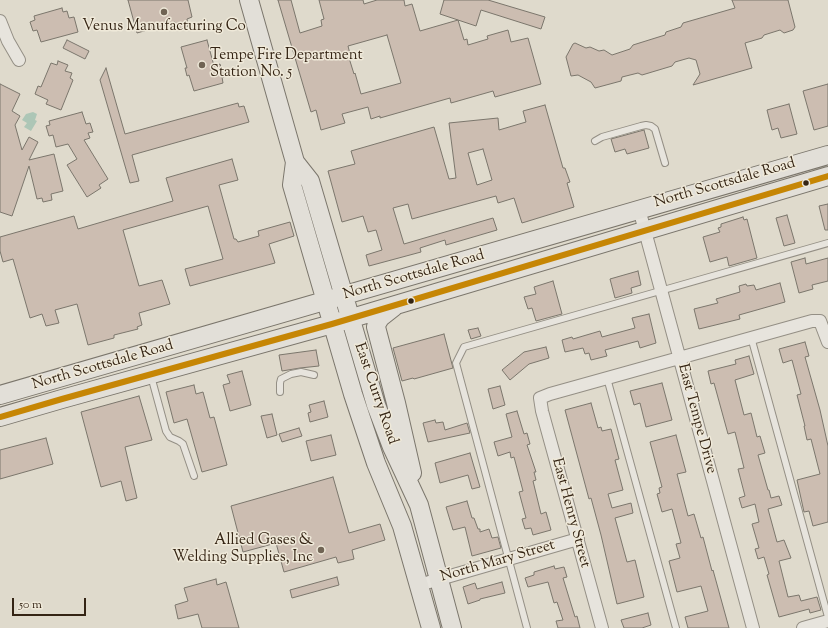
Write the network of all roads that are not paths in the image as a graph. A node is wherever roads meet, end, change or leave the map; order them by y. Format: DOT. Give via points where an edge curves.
graph roads {
  1 [pos="249,0"];
  2 [pos="0,21"];
  3 [pos="19,60"];
  4 [pos="595,141"];
  5 [pos="828,155"];
  6 [pos="295,162"];
  7 [pos="665,163"];
  8 [pos="828,176"];
  9 [pos="639,209"];
  10 [pos="645,230"];
  11 [pos="828,242"];
  12 [pos="661,290"];
  13 [pos="343,296"];
  14 [pos="326,301"];
  15 [pos="395,306"];
  16 [pos="350,319"];
  17 [pos="332,324"];
  18 [pos="751,337"];
  19 [pos="828,342"];
  20 [pos="680,358"];
  21 [pos="151,375"];
  22 [pos="314,375"];
  23 [pos="607,378"];
  24 [pos="280,392"];
  25 [pos="0,395"];
  26 [pos="0,417"];
  27 [pos="194,476"];
  28 [pos="419,505"];
  29 [pos="578,539"];
  30 [pos="508,558"];
  31 [pos="439,579"];
  32 [pos="419,585"];
  33 [pos="828,618"];
  34 [pos="828,621"];
  35 [pos="431,628"];
  36 [pos="452,628"];
  37 [pos="527,628"];
  38 [pos="602,628"];
  39 [pos="676,628"];
  40 [pos="753,628"];
  41 [pos="803,628"];
  1 -- 6 [label="main road, East Curry Road"];
  2 -- 3 [label="street"];
  4 -- 7 [label="lane" via="641,126 651,126 655,130"];
  5 -- 9 [label="main road, North Scottsdale Road"];
  6 -- 13 [label="main road, East Curry Road" via="310,181"];
  6 -- 14 [label="main road, East Curry Road" via="292,185"];
  8 -- 10 [label="main road, North Scottsdale Road"];
  9 -- 10 [label="street, East Tempe Drive"];
  9 -- 13 [label="main road, North Scottsdale Road"];
  10 -- 12 [label="street, East Tempe Drive"];
  10 -- 15 [label="main road, North Scottsdale Road"];
  11 -- 12 [label="lane"];
  12 -- 20 [label="street, East Tempe Drive"];
  12 -- 30 [label="lane" via="464,347 456,363"];
  13 -- 14 [label="main road, North Scottsdale Road"];
  13 -- 16 [label="main road, East Curry Road"];
  14 -- 17 [label="main road, East Curry Road"];
  14 -- 25 [label="main road, North Scottsdale Road"];
  15 -- 16 [label="main road, North Scottsdale Road"];
  15 -- 28 [label="main road" via="380,318 376,327"];
  16 -- 17 [label="main road, North Scottsdale Road"];
  16 -- 28 [label="main road, East Curry Road" via="376,405"];
  17 -- 21 [label="main road, North Scottsdale Road"];
  17 -- 32 [label="main road, East Curry Road" via="376,463 402,526"];
  18 -- 19 [label="street" via="820,320"];
  18 -- 20 [label="street"];
  18 -- 33 [label="lane"];
  20 -- 23 [label="street"];
  20 -- 40 [label="street, East Tempe Drive"];
  21 -- 26 [label="main road, North Scottsdale Road"];
  21 -- 27 [label="lane" via="166,431 170,437 183,444"];
  22 -- 24 [label="lane" via="301,372 281,379"];
  23 -- 29 [label="street, East Henry Street" via="540,398"];
  23 -- 39 [label="lane"];
  28 -- 31 [label="main road, East Curry Road"];
  29 -- 30 [label="street, North Mary Street"];
  29 -- 38 [label="street, East Henry Street"];
  30 -- 31 [label="street, North Mary Street"];
  30 -- 37 [label="lane"];
  31 -- 32 [label="street, North Mary Street"];
  31 -- 36 [label="main road, East Curry Road"];
  32 -- 35 [label="main road, East Curry Road"];
  34 -- 41 [label="street"];
}
